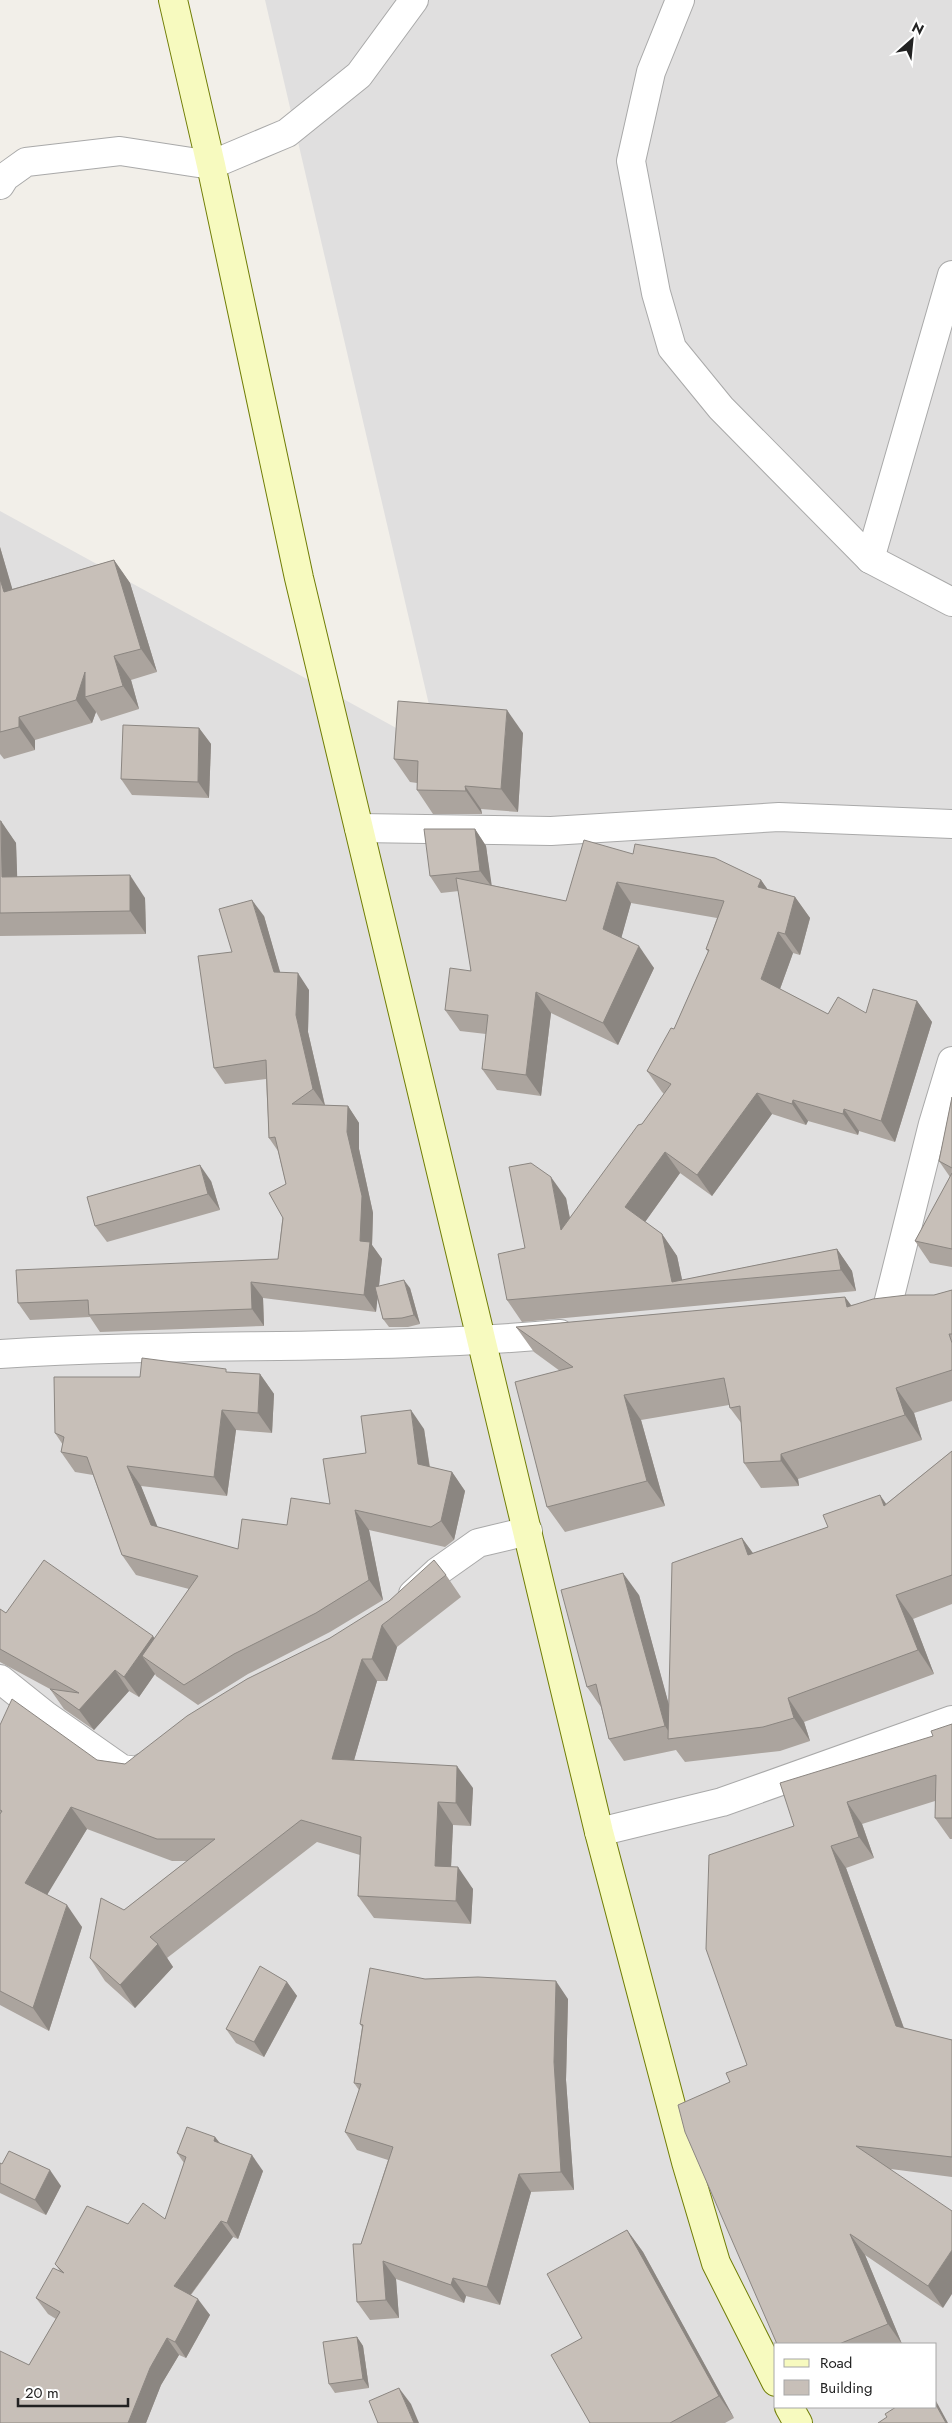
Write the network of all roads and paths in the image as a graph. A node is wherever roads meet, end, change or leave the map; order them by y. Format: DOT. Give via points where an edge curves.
graph roads {
  1 [pos="173,0"];
  2 [pos="414,0"];
  3 [pos="680,0"];
  4 [pos="211,165"];
  5 [pos="0,185"];
  6 [pos="952,275"];
  7 [pos="870,559"];
  8 [pos="952,602"];
  9 [pos="952,824"];
  10 [pos="359,828"];
  11 [pos="952,1061"];
  12 [pos="888,1304"];
  13 [pos="916,1304"];
  14 [pos="859,1306"];
  15 [pos="582,1332"];
  16 [pos="483,1341"];
  17 [pos="0,1354"];
  18 [pos="528,1531"];
  19 [pos="396,1610"];
  20 [pos="0,1679"];
  21 [pos="952,1720"];
  22 [pos="162,1753"];
  23 [pos="599,1832"];
  24 [pos="774,2378"];
  25 [pos="790,2408"];
  26 [pos="798,2423"];
  1 -- 4 [label="main road"];
  2 -- 4 [label="street" via="359,75 287,133"];
  3 -- 7 [label="street" via="652,72 631,161 656,293 672,348 721,408"];
  4 -- 5 [label="street" via="120,151 26,162 5,177"];
  4 -- 10 [label="main road" via="299,578"];
  6 -- 7 [label="street"];
  7 -- 8 [label="street"];
  9 -- 10 [label="street" via="779,817 551,831"];
  10 -- 16 [label="main road"];
  11 -- 12 [label="street"];
  12 -- 13 [label="street"];
  12 -- 14 [label="street"];
  15 -- 16 [label="street"];
  16 -- 17 [label="street" via="92,1348"];
  16 -- 18 [label="main road"];
  18 -- 19 [label="street" via="478,1543 438,1572"];
  18 -- 23 [label="main road"];
  20 -- 22 [label="street" via="122,1769 138,1771"];
  21 -- 23 [label="street" via="722,1802"];
  23 -- 24 [label="main road" via="716,2263"];
  25 -- 26 [label="main road"];
}
